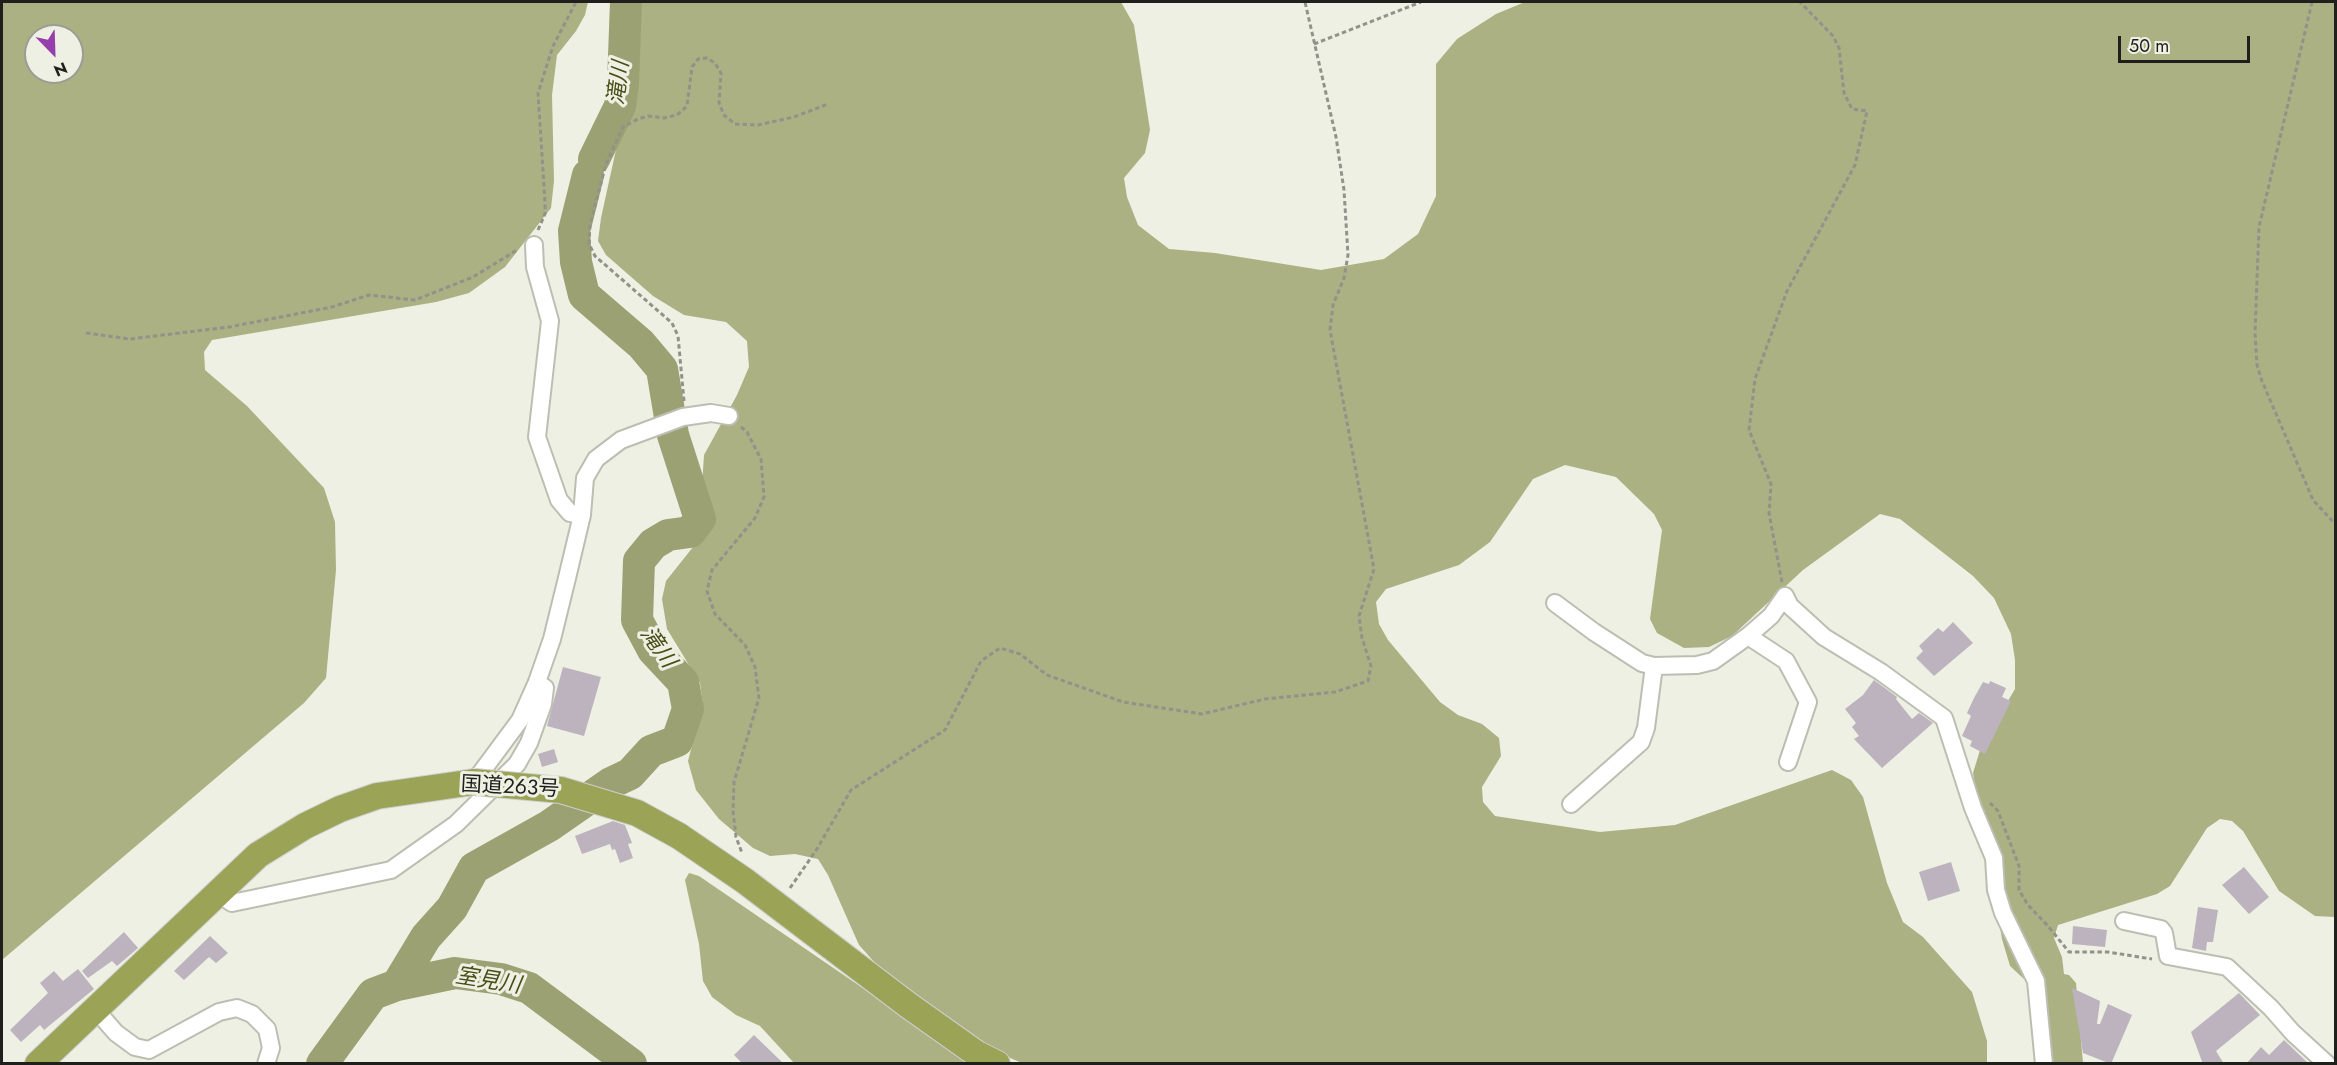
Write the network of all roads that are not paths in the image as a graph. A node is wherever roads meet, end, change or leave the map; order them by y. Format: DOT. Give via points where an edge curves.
graph roads {
  1 [pos="534,244"];
  2 [pos="729,416"];
  3 [pos="582,515"];
  4 [pos="1555,603"];
  5 [pos="1748,636"];
  6 [pos="1654,666"];
  7 [pos="537,682"];
  8 [pos="1788,762"];
  9 [pos="474,782"];
  10 [pos="1571,804"];
  11 [pos="217,892"];
  12 [pos="2124,921"];
  13 [pos="95,1009"];
  14 [pos="38,1064"];
  15 [pos="266,1064"];
  16 [pos="997,1064"];
  17 [pos="2044,1064"];
  18 [pos="2327,1064"];
  1 -- 3 [label="street" via="535,267 550,321 537,437 559,500 570,513"];
  2 -- 3 [label="street" via="711,412 685,416 621,440 596,459 585,478"];
  3 -- 7 [label="street" via="552,639"];
  4 -- 6 [label="street" via="1642,663"];
  5 -- 6 [label="street" via="1713,661"];
  5 -- 8 [label="street" via="1786,661 1808,702"];
  5 -- 17 [label="street" via="1771,616 1785,596 1790,606 1824,637 1944,718 1994,858 1996,890 2003,913 2036,981"];
  6 -- 10 [label="street" via="1647,728 1641,742"];
  7 -- 9 [label="street" via="520,720"];
  7 -- 11 [label="street" via="545,688 543,704 530,743 517,764 456,824 391,870 232,903"];
  9 -- 11 [label="highway, 国道263号" via="377,796 340,809 258,855"];
  9 -- 16 [label="highway, 国道263号, bridge" via="570,792 637,813 679,836 744,881 908,1005"];
  11 -- 13 [label="highway, 国道263号"];
  12 -- 18 [label="street" via="2161,929 2168,956 2227,967"];
  13 -- 14 [label="highway, 国道263号"];
  13 -- 15 [label="street" via="116,1033 135,1047 149,1050 219,1012 237,1008 252,1014 267,1029 271,1048"];
}
